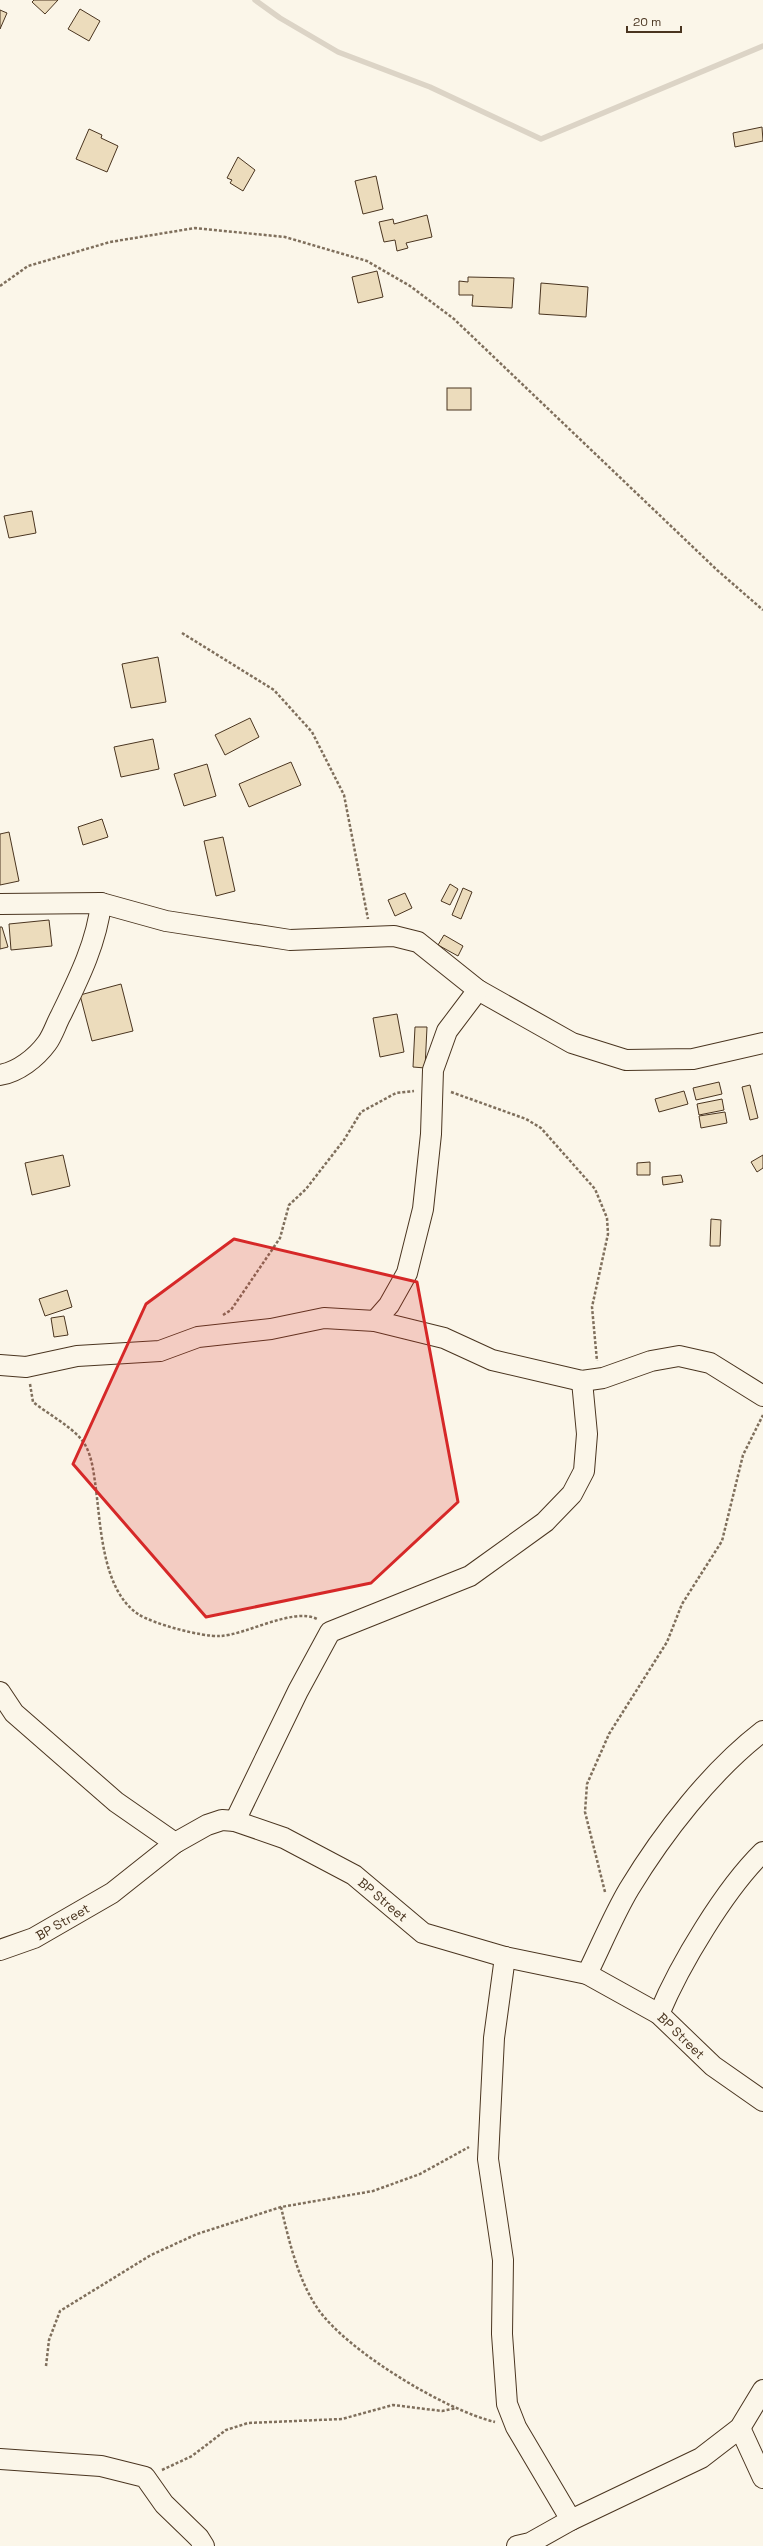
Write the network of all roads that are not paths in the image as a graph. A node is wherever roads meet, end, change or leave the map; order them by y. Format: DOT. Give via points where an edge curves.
graph roads {
  1 [pos="101,903"];
  2 [pos="0,904"];
  3 [pos="478,990"];
  4 [pos="763,1042"];
  5 [pos="0,1075"];
  6 [pos="375,1321"];
  7 [pos="0,1365"];
  8 [pos="582,1381"];
  9 [pos="763,1396"];
  10 [pos="0,1692"];
  11 [pos="763,1731"];
  12 [pos="236,1822"];
  13 [pos="176,1843"];
  14 [pos="763,1852"];
  15 [pos="0,1950"];
  16 [pos="505,1957"];
  17 [pos="587,1974"];
  18 [pos="660,2014"];
  19 [pos="763,2101"];
  20 [pos="763,2390"];
  21 [pos="740,2428"];
  22 [pos="0,2459"];
  23 [pos="763,2478"];
  24 [pos="571,2520"];
  25 [pos="526,2545"];
  26 [pos="204,2546"];
  1 -- 2 [label="street"];
  1 -- 3 [label="street" via="166,921 290,940 394,936 418,942"];
  1 -- 5 [label="street" via="99,925 47,1043 29,1061 10,1074"];
  3 -- 4 [label="street" via="572,1043 626,1060 693,1059"];
  3 -- 6 [label="street" via="447,1031 433,1070 431,1134 422,1217 407,1273 389,1304"];
  6 -- 7 [label="street" via="324,1318 271,1329 198,1337 160,1351 77,1356 26,1367"];
  6 -- 8 [label="street" via="444,1338 492,1360"];
  8 -- 9 [label="street" via="603,1378 651,1360 679,1356 710,1363"];
  8 -- 12 [label="street" via="587,1434 584,1471 572,1494 545,1522 470,1576 330,1632 298,1691"];
  10 -- 13 [label="street" via="14,1714 116,1802"];
  11 -- 17 [label="street" via="736,1752 678,1819 629,1889"];
  12 -- 13 [label="street, BP Street" via="222,1820 207,1825"];
  12 -- 16 [label="street, BP Street" via="284,1838 354,1875 422,1933"];
  13 -- 15 [label="street, BP Street" via="112,1893 34,1938"];
  14 -- 18 [label="street" via="717,1910 668,1994"];
  16 -- 17 [label="street, BP Street"];
  16 -- 24 [label="street" via="494,2038 488,2159 503,2260 502,2334 507,2404 516,2427"];
  17 -- 18 [label="street, BP Street"];
  18 -- 19 [label="street, BP Street" via="713,2066"];
  20 -- 21 [label="street"];
  21 -- 23 [label="street"];
  21 -- 24 [label="street" via="701,2458"];
  22 -- 26 [label="street" via="101,2466 145,2477 164,2504"];
  24 -- 25 [label="street"];
}
